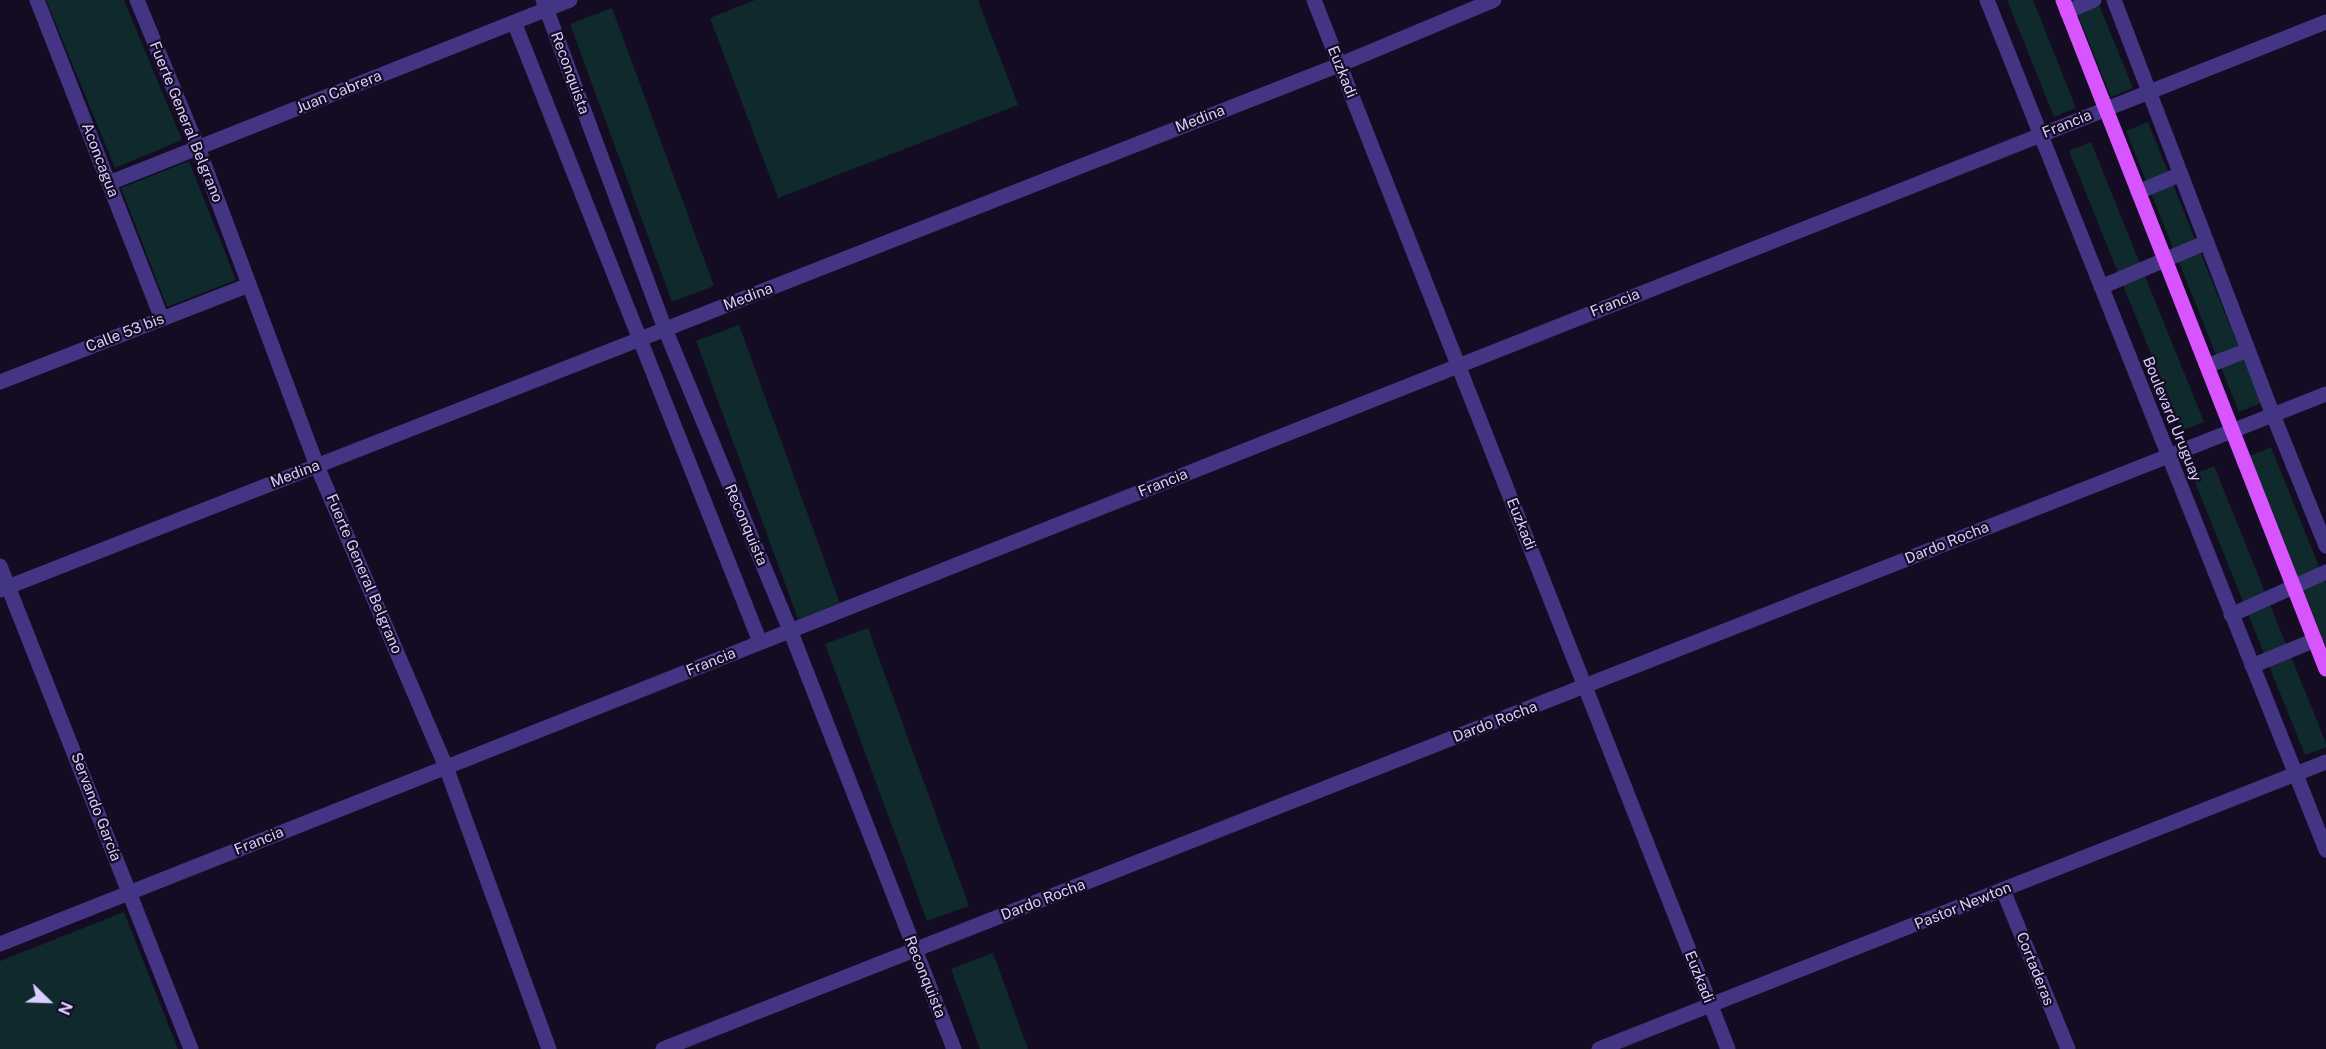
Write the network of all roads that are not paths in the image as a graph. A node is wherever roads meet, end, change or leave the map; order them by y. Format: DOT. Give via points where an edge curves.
graph roads {
  1 [pos="37,0"];
  2 [pos="137,0"];
  3 [pos="570,0"];
  4 [pos="1314,0"];
  5 [pos="1494,0"];
  6 [pos="1987,0"];
  7 [pos="2094,0"];
  8 [pos="2114,0"];
  9 [pos="544,5"];
  10 [pos="2065,6"];
  11 [pos="514,22"];
  12 [pos="2326,22"];
  13 [pos="1339,65"];
  14 [pos="2149,91"];
  15 [pos="2106,109"];
  16 [pos="2041,135"];
  17 [pos="198,148"];
  18 [pos="2181,174"];
  19 [pos="109,183"];
  20 [pos="2138,192"];
  21 [pos="2207,242"];
  22 [pos="2165,260"];
  23 [pos="249,285"];
  24 [pos="2101,287"];
  25 [pos="162,319"];
  26 [pos="664,329"];
  27 [pos="640,339"];
  28 [pos="2248,350"];
  29 [pos="1458,366"];
  30 [pos="2207,366"];
  31 [pos="0,382"];
  32 [pos="2326,394"];
  33 [pos="2273,415"];
  34 [pos="2232,431"];
  35 [pos="2168,457"];
  36 [pos="317,465"];
  37 [pos="2326,546"];
  38 [pos="0,566"];
  39 [pos="2326,572"];
  40 [pos="2294,586"];
  41 [pos="5,588"];
  42 [pos="2232,615"];
  43 [pos="790,630"];
  44 [pos="2315,640"];
  45 [pos="760,642"];
  46 [pos="2252,666"];
  47 [pos="2326,669"];
  48 [pos="1585,686"];
  49 [pos="2326,762"];
  50 [pos="447,767"];
  51 [pos="2295,774"];
  52 [pos="2326,850"];
  53 [pos="2003,890"];
  54 [pos="129,893"];
  55 [pos="0,944"];
  56 [pos="914,950"];
  57 [pos="1711,1005"];
  58 [pos="191,1049"];
  59 [pos="549,1049"];
  60 [pos="663,1049"];
  61 [pos="954,1049"];
  62 [pos="1599,1049"];
  63 [pos="1728,1049"];
  64 [pos="2068,1049"];
  1 -- 19 [label="street, Aconcagua"];
  2 -- 17 [label="street, Fuerte General Belgrano"];
  3 -- 9 [label="street, Juan Cabrera"];
  4 -- 13 [label="street, Euzkadi"];
  5 -- 13 [label="street, Medina"];
  6 -- 16 [label="street, Boulevard Uruguay"];
  7 -- 10 [label="street"];
  8 -- 14 [label="street"];
  9 -- 11 [label="street, Juan Cabrera"];
  9 -- 26 [label="street, Reconquista"];
  10 -- 15 [label="main road"];
  11 -- 17 [label="street, Juan Cabrera"];
  11 -- 27 [label="street"];
  12 -- 14 [label="street, Francia"];
  13 -- 26 [label="street, Medina"];
  13 -- 29 [label="street, Euzkadi"];
  14 -- 15 [label="street, Francia"];
  14 -- 18 [label="street"];
  15 -- 16 [label="street, Francia"];
  15 -- 20 [label="main road"];
  16 -- 24 [label="street, Boulevard Uruguay"];
  16 -- 29 [label="street, Francia"];
  17 -- 19 [label="street, Juan Cabrera"];
  17 -- 23 [label="street, Fuerte General Belgrano"];
  18 -- 20 [label="street"];
  18 -- 21 [label="street"];
  19 -- 25 [label="street, Aconcagua"];
  20 -- 22 [label="main road"];
  21 -- 22 [label="street"];
  21 -- 28 [label="street"];
  22 -- 24 [label="street"];
  22 -- 30 [label="main road"];
  23 -- 25 [label="street, Calle 53 bis"];
  23 -- 36 [label="street, Fuerte General Belgrano"];
  24 -- 35 [label="street, Boulevard Uruguay"];
  25 -- 31 [label="street, Calle 53 bis"];
  26 -- 27 [label="street, Medina"];
  26 -- 43 [label="street, Reconquista"];
  27 -- 36 [label="street, Medina"];
  27 -- 45 [label="street"];
  28 -- 30 [label="street"];
  28 -- 33 [label="street"];
  29 -- 43 [label="street, Francia"];
  29 -- 48 [label="street, Euzkadi"];
  30 -- 34 [label="main road"];
  32 -- 33 [label="street, Dardo Rocha"];
  33 -- 34 [label="street, Dardo Rocha"];
  33 -- 37 [label="street"];
  34 -- 35 [label="street, Dardo Rocha"];
  34 -- 40 [label="main road"];
  35 -- 42 [label="street, Boulevard Uruguay"];
  35 -- 48 [label="street, Dardo Rocha"];
  36 -- 41 [label="street, Medina"];
  36 -- 50 [label="street, Fuerte General Belgrano"];
  38 -- 41 [label="street, Servando García"];
  39 -- 40 [label="street"];
  40 -- 42 [label="street"];
  40 -- 44 [label="main road"];
  41 -- 54 [label="street, Servando García"];
  42 -- 46 [label="street, Boulevard Uruguay"];
  43 -- 45 [label="street, Francia"];
  43 -- 56 [label="street, Reconquista"];
  44 -- 46 [label="street"];
  44 -- 47 [label="main road"];
  45 -- 50 [label="street, Francia"];
  46 -- 51 [label="street, Boulevard Uruguay"];
  48 -- 56 [label="street, Dardo Rocha"];
  48 -- 57 [label="street, Euzkadi"];
  49 -- 51 [label="street, Pastor Newton"];
  50 -- 54 [label="street, Francia"];
  50 -- 59 [label="street, Fuerte General Belgrano"];
  51 -- 52 [label="street, Boulevard Uruguay"];
  51 -- 53 [label="street, Pastor Newton"];
  53 -- 57 [label="street, Pastor Newton"];
  53 -- 64 [label="street, Cortaderas"];
  54 -- 55 [label="street, Francia"];
  54 -- 58 [label="street, Servando García"];
  56 -- 60 [label="street, Dardo Rocha"];
  56 -- 61 [label="street, Reconquista"];
  57 -- 62 [label="street, Pastor Newton"];
  57 -- 63 [label="street, Euzkadi"];
}
